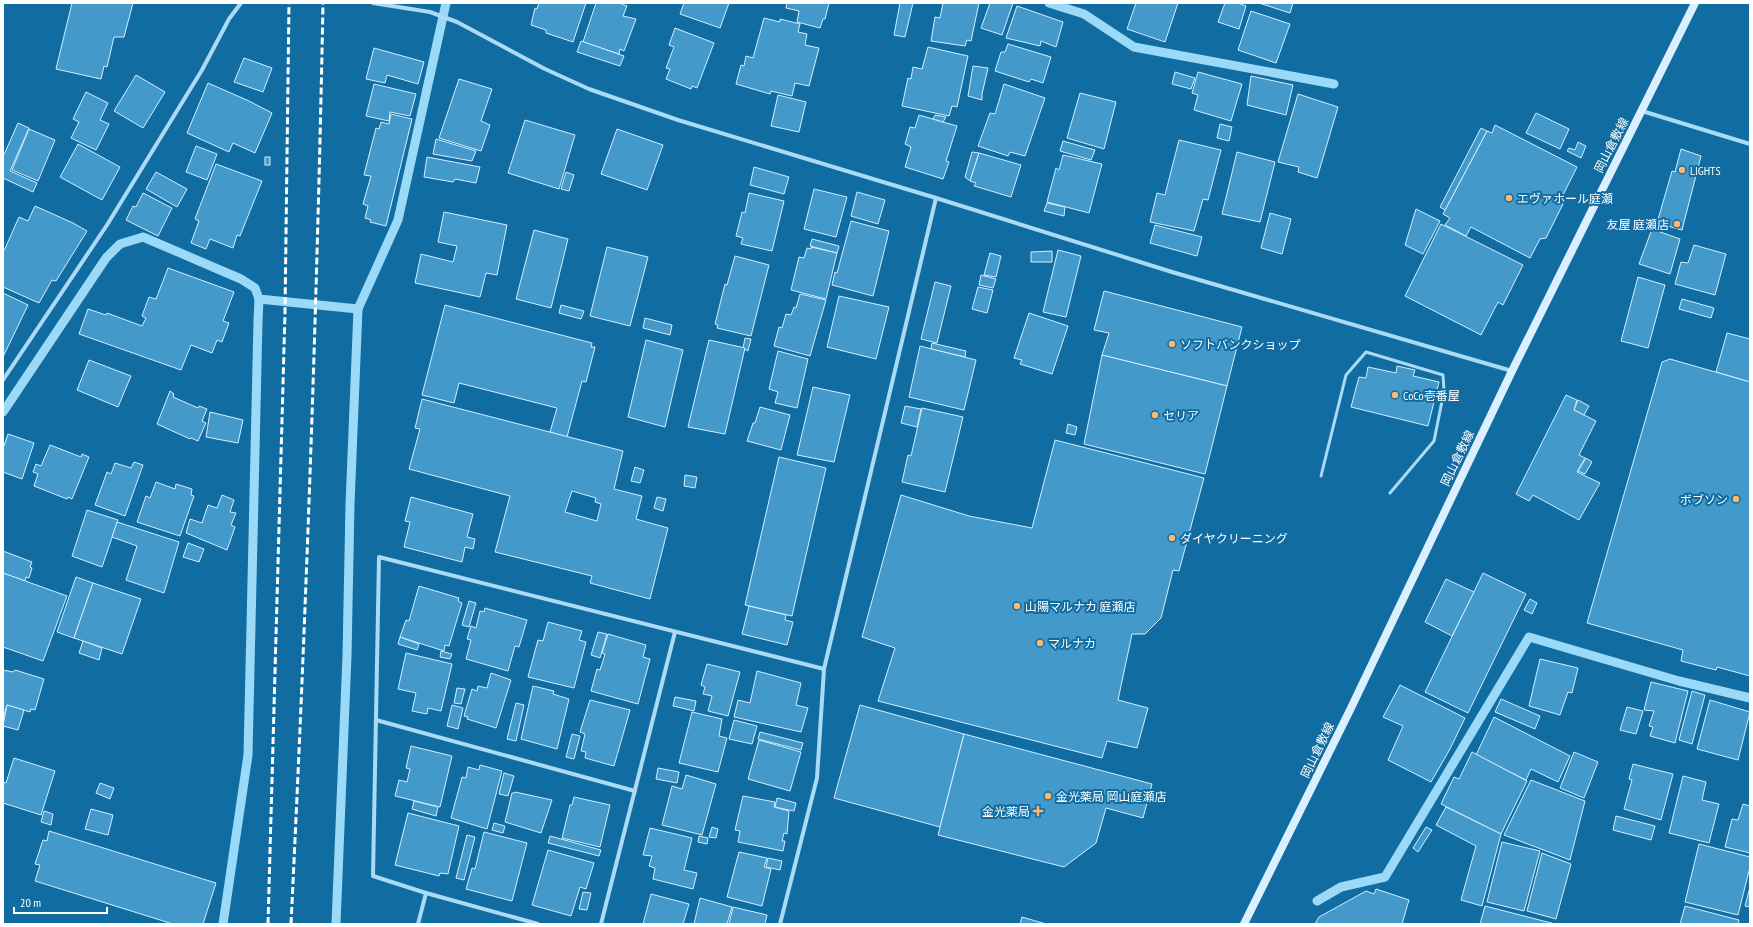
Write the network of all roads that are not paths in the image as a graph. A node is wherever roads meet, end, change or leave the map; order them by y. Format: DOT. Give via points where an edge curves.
graph roads {
  1 [pos="241,3"];
  2 [pos="373,3"];
  3 [pos="1695,3"];
  4 [pos="1642,111"];
  5 [pos="1750,144"];
  6 [pos="936,198"];
  7 [pos="1512,370"];
  8 [pos="3,380"];
  9 [pos="1321,476"];
  10 [pos="1390,493"];
  11 [pos="675,632"];
  12 [pos="824,669"];
  13 [pos="376,720"];
  14 [pos="635,791"];
  15 [pos="426,893"];
  16 [pos="418,924"];
  17 [pos="538,924"];
  18 [pos="601,924"];
  19 [pos="780,924"];
  20 [pos="1244,924"];
  1 -- 8 [label="street" via="229,19 202,70 107,225"];
  2 -- 6 [label="street" via="430,12 457,22 545,69 589,89 678,120"];
  3 -- 4 [label="main road, 岡山倉敷線"];
  4 -- 5 [label="street"];
  4 -- 7 [label="main road, 岡山倉敷線"];
  6 -- 7 [label="street" via="1172,272"];
  6 -- 12 [label="street"];
  7 -- 20 [label="main road, 岡山倉敷線" via="1351,708"];
  9 -- 10 [label="lane" via="1346,375 1366,352 1443,375 1444,391 1434,441"];
  11 -- 12 [label="street"];
  11 -- 13 [label="street" via="379,557"];
  11 -- 14 [label="street"];
  12 -- 19 [label="street" via="817,778"];
  13 -- 14 [label="street"];
  13 -- 15 [label="street" via="373,876"];
  14 -- 18 [label="street"];
  15 -- 16 [label="street"];
  15 -- 17 [label="street"];
}
